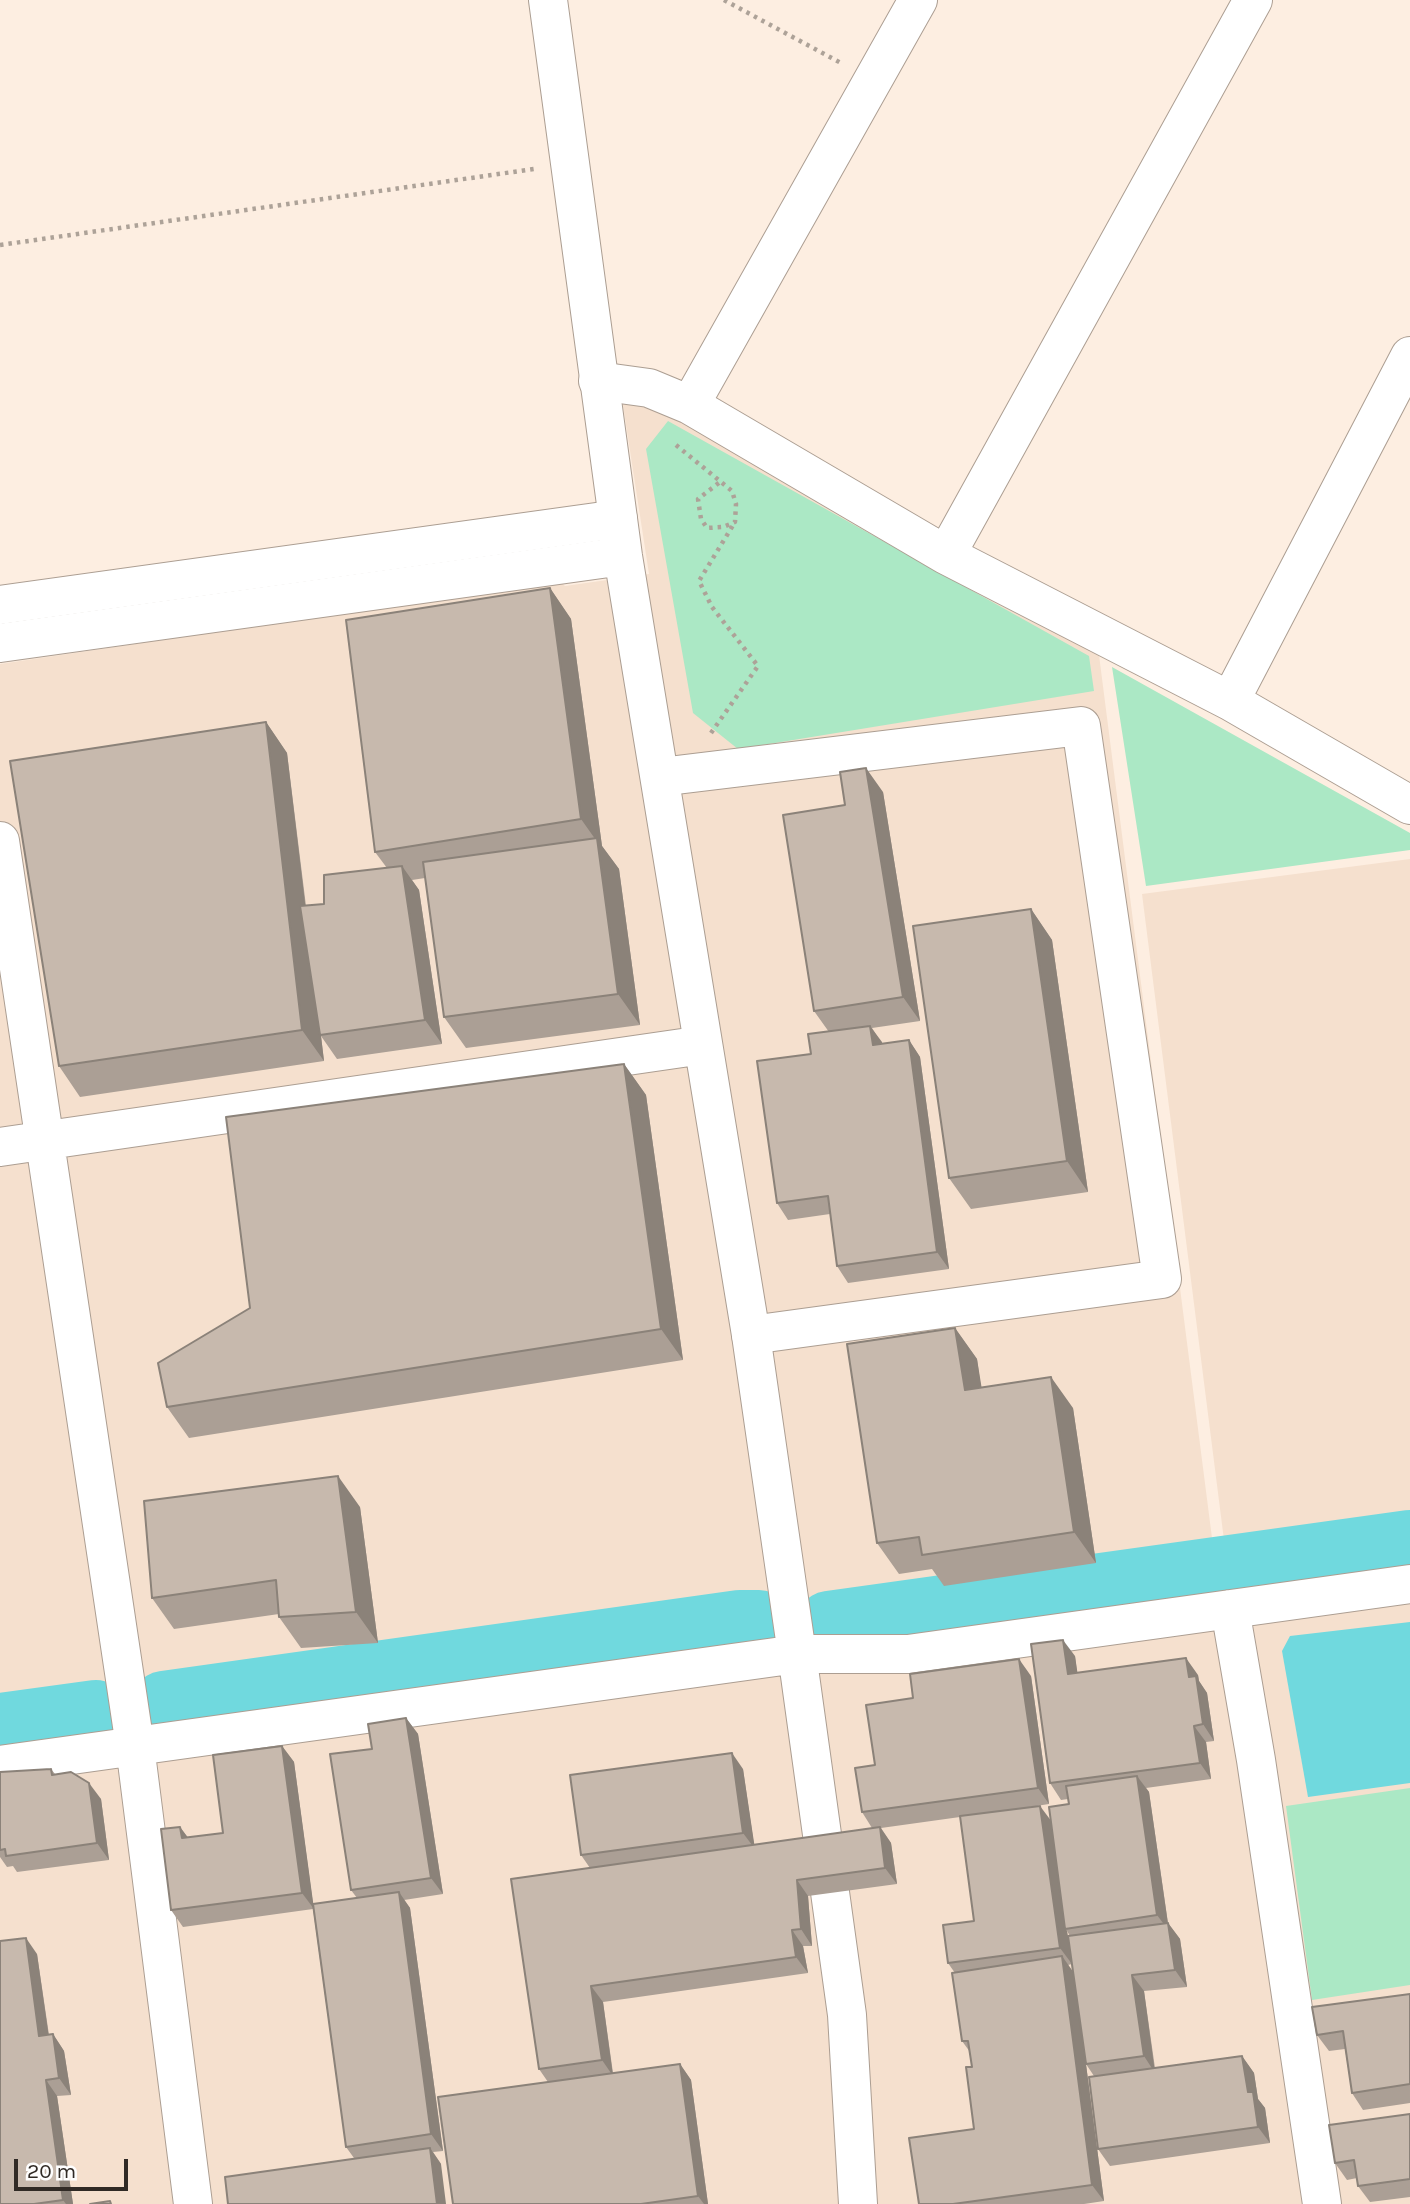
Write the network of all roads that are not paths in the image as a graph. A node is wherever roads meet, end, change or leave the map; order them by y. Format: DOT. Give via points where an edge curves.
graph roads {
  1 [pos="548,0"];
  2 [pos="918,0"];
  3 [pos="1253,0"];
  4 [pos="1410,356"];
  5 [pos="598,382"];
  6 [pos="690,405"];
  7 [pos="618,519"];
  8 [pos="946,555"];
  9 [pos="623,556"];
  10 [pos="0,605"];
  11 [pos="0,643"];
  12 [pos="1230,701"];
  13 [pos="660,777"];
  14 [pos="1410,805"];
  15 [pos="0,841"];
  16 [pos="704,1045"];
  17 [pos="45,1141"];
  18 [pos="0,1147"];
  19 [pos="751,1335"];
  20 [pos="1410,1584"];
  21 [pos="1230,1609"];
  22 [pos="797,1654"];
  23 [pos="135,1746"];
  24 [pos="0,1765"];
  25 [pos="192,2204"];
  26 [pos="858,2204"];
  27 [pos="1322,2204"];
  1 -- 5 [label="street"];
  2 -- 6 [label="street"];
  3 -- 8 [label="street"];
  4 -- 12 [label="street"];
  5 -- 6 [label="street" via="649,388"];
  5 -- 7 [label="street"];
  6 -- 8 [label="street"];
  7 -- 9 [label="street"];
  7 -- 10 [label="street"];
  8 -- 12 [label="street"];
  9 -- 11 [label="street"];
  9 -- 13 [label="street"];
  12 -- 14 [label="street"];
  13 -- 16 [label="street"];
  13 -- 19 [label="street" via="1081,726 1162,1279"];
  15 -- 17 [label="street"];
  16 -- 17 [label="street"];
  16 -- 19 [label="street"];
  17 -- 18 [label="street"];
  17 -- 23 [label="street"];
  19 -- 22 [label="street"];
  20 -- 21 [label="street"];
  21 -- 22 [label="street" via="908,1654"];
  21 -- 27 [label="street"];
  22 -- 23 [label="street"];
  22 -- 26 [label="street" via="847,2015"];
  23 -- 24 [label="street"];
  23 -- 25 [label="street"];
}
